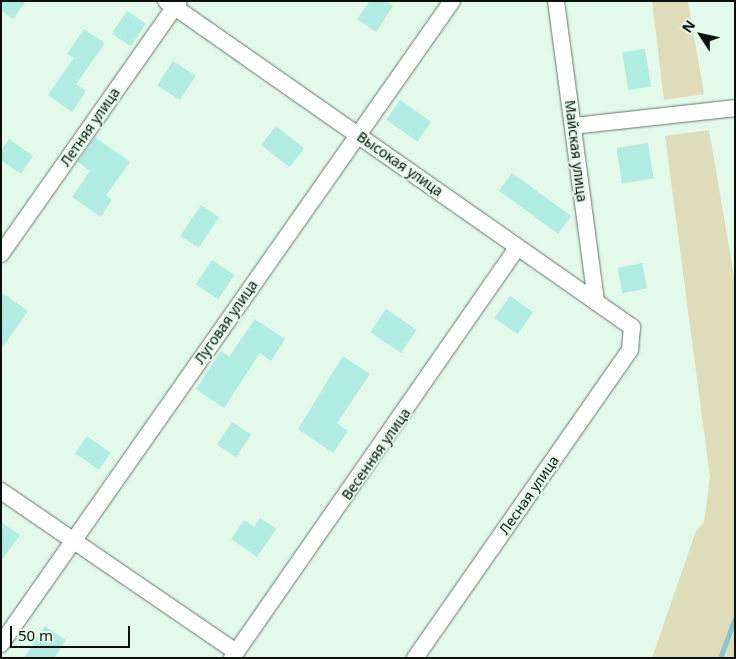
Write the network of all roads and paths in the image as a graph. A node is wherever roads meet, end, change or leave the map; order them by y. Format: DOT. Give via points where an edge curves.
graph roads {
  1 [pos="452,1"];
  2 [pos="556,1"];
  3 [pos="173,3"];
  4 [pos="735,108"];
  5 [pos="573,126"];
  6 [pos="357,134"];
  7 [pos="517,248"];
  8 [pos="1,254"];
  9 [pos="596,302"];
  10 [pos="632,327"];
  11 [pos="1,491"];
  12 [pos="73,540"];
  13 [pos="1,644"];
  14 [pos="234,655"];
  15 [pos="415,658"];
  1 -- 6 [label="street, Луговая улица"];
  2 -- 5 [label="street, Майская улица"];
  3 -- 6 [label="street, Высокая улица"];
  3 -- 8 [label="street, Летняя улица"];
  4 -- 5 [label="street"];
  5 -- 9 [label="street, Майская улица"];
  6 -- 7 [label="street, Высокая улица"];
  6 -- 12 [label="street, Луговая улица"];
  7 -- 9 [label="street, Высокая улица"];
  7 -- 14 [label="street, Весенняя улица"];
  9 -- 10 [label="street, Высокая улица"];
  10 -- 15 [label="street, Лесная улица" via="630,350"];
  11 -- 12 [label="street"];
  12 -- 13 [label="street, Луговая улица"];
  12 -- 14 [label="street"];
}
